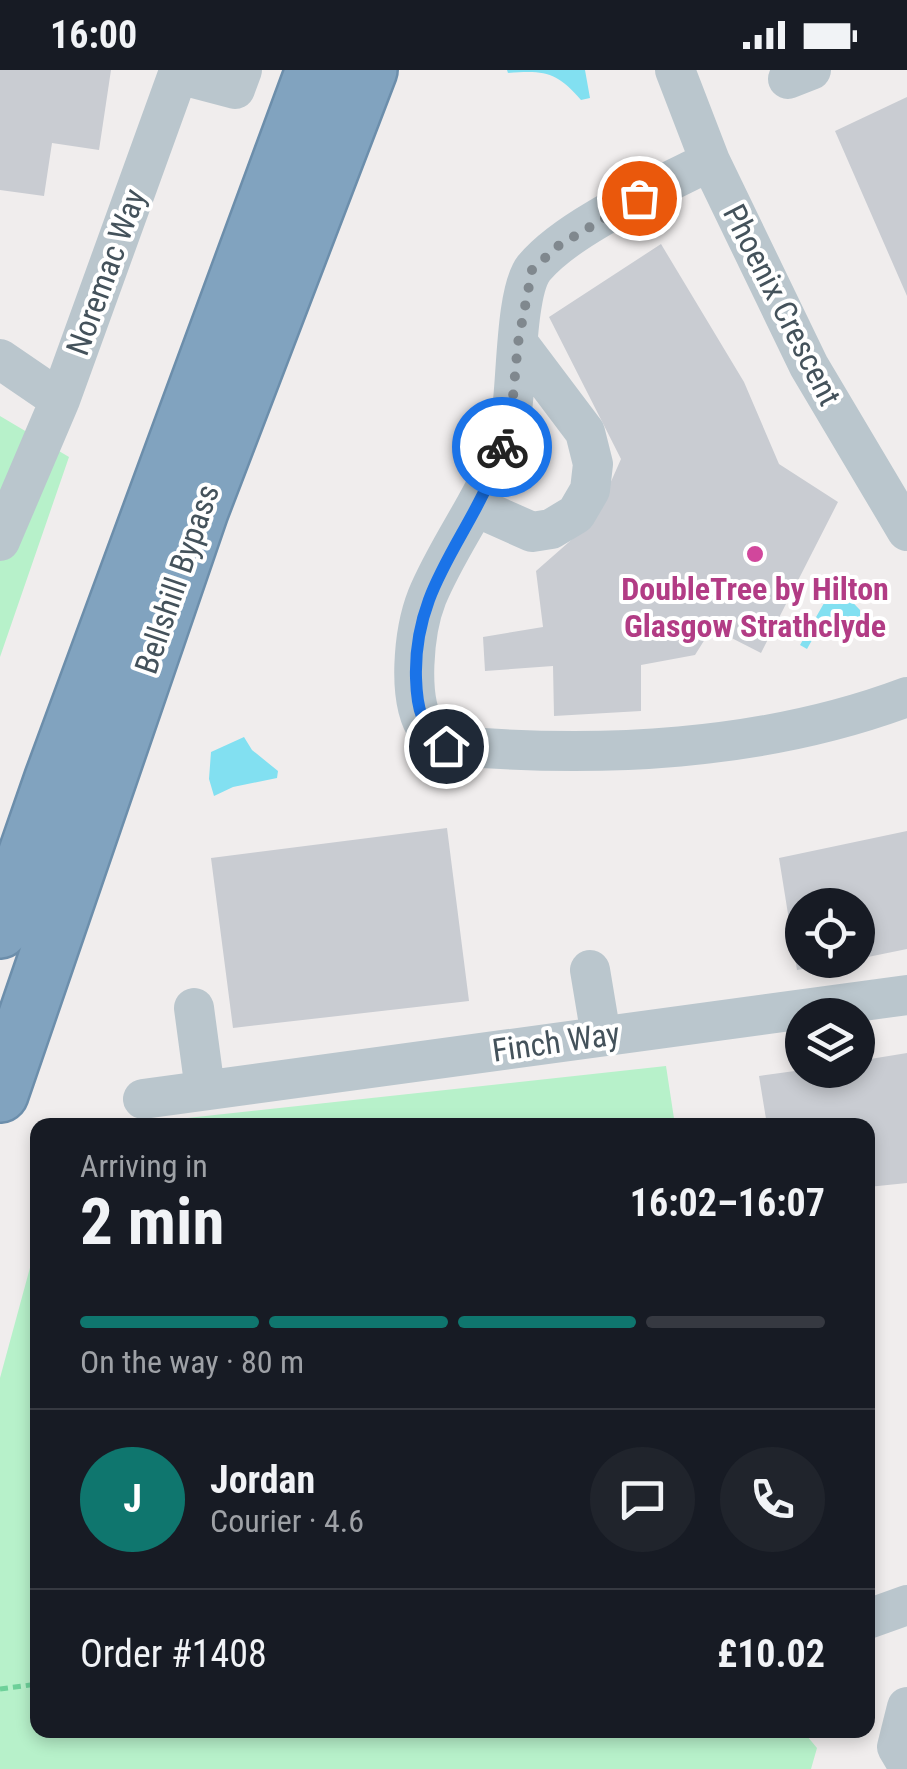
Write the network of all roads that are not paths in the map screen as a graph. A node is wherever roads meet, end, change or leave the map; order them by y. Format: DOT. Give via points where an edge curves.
graph roads {
  1 [pos="242,70"];
  2 [pos="314,70"];
  3 [pos="368,70"];
  4 [pos="411,70"];
  5 [pos="676,70"];
  6 [pos="710,160"];
  7 [pos="518,343"];
  8 [pos="0,360"];
  9 [pos="60,400"];
  10 [pos="476,507"];
  11 [pos="200,511"];
  12 [pos="907,531"];
  13 [pos="0,541"];
  14 [pos="907,697"];
  15 [pos="0,930"];
  16 [pos="590,970"];
  17 [pos="907,995"];
  18 [pos="194,1008"];
  19 [pos="601,1036"];
  20 [pos="205,1090"];
  21 [pos="0,1094"];
  22 [pos="144,1099"];
  23 [pos="907,1605"];
  24 [pos="875,1616"];
  25 [pos="907,1707"];
  26 [pos="907,1764"];
  1 -- 9 [label="street, Noremac Way" via="235,89 178,74"];
  2 -- 15 [label="highway, Bellshill Bypass"];
  3 -- 11 [label="highway, Bellshill Bypass"];
  4 -- 11 [label="highway" via="393,84 360,152"];
  5 -- 6 [label="street, Phoenix Crescent"];
  6 -- 7 [label="street" via="604,217 532,270"];
  6 -- 12 [label="street, Phoenix Crescent" via="810,366"];
  7 -- 10 [label="street" via="511,418"];
  7 -- 10 [label="street" via="585,432 593,464 590,490 576,514 532,532"];
  8 -- 9 [label="street"];
  9 -- 13 [label="street, Noremac Way"];
  10 -- 14 [label="street" via="426,599 418,633 417,704 428,732 446,746 617,751 726,740 836,721"];
  11 -- 21 [label="highway, Bellshill Bypass"];
  16 -- 19 [label="street"];
  17 -- 19 [label="street, Finch Way"];
  18 -- 20 [label="street"];
  19 -- 20 [label="street, Finch Way"];
  20 -- 22 [label="street, Finch Way"];
  23 -- 24 [label="street"];
  25 -- 26 [label="street" via="898,1747"];
}
